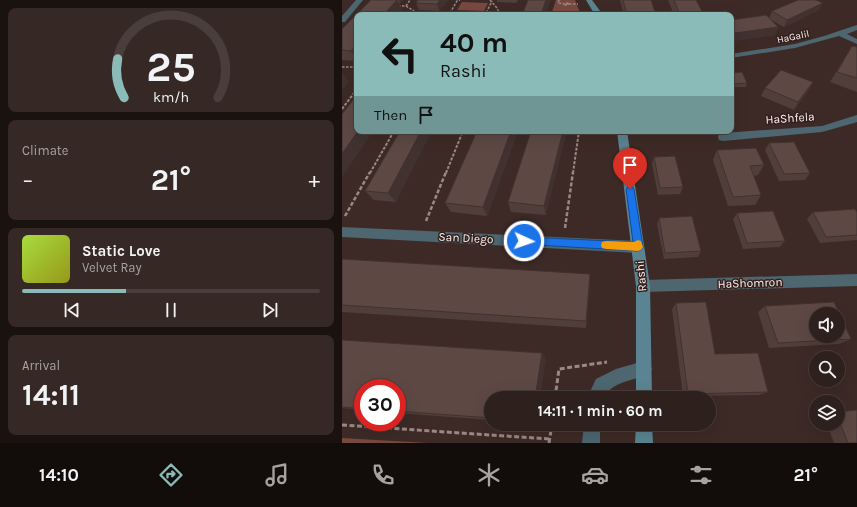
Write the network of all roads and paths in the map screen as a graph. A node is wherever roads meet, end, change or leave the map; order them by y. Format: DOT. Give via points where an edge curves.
graph roads {
  1 [pos="360,0"];
  2 [pos="410,0"];
  3 [pos="460,0"];
  4 [pos="559,0"];
  5 [pos="589,0"];
  6 [pos="491,1"];
  7 [pos="581,4"];
  8 [pos="398,6"];
  9 [pos="406,6"];
  10 [pos="410,12"];
  11 [pos="417,12"];
  12 [pos="451,12"];
  13 [pos="488,12"];
  14 [pos="499,12"];
  15 [pos="597,12"];
  16 [pos="342,20"];
  17 [pos="857,27"];
  18 [pos="841,34"];
  19 [pos="857,42"];
  20 [pos="734,56"];
  21 [pos="342,66"];
  22 [pos="354,67"];
  23 [pos="354,92"];
  24 [pos="342,109"];
  25 [pos="857,118"];
  26 [pos="392,134"];
  27 [pos="462,134"];
  28 [pos="579,134"];
  29 [pos="622,134"];
  30 [pos="723,137"];
  31 [pos="345,216"];
  32 [pos="426,222"];
  33 [pos="342,232"];
  34 [pos="564,234"];
  35 [pos="638,247"];
  36 [pos="857,280"];
  37 [pos="643,286"];
  38 [pos="612,361"];
  39 [pos="644,369"];
  40 [pos="556,391"];
  41 [pos="599,391"];
  42 [pos="644,391"];
  43 [pos="342,425"];
  44 [pos="551,431"];
  45 [pos="592,431"];
  46 [pos="644,431"];
  47 [pos="550,441"];
  48 [pos="591,443"];
  49 [pos="644,443"];
  1 -- 16 [label="street"];
  2 -- 9 [label="path"];
  3 -- 12 [label="path"];
  4 -- 7 [label="path" via="558,3"];
  5 -- 15 [label="street"];
  6 -- 13 [label="path"];
  6 -- 14 [label="path"];
  8 -- 9 [label="path"];
  9 -- 11 [label="path"];
  10 -- 11 [label="path"];
  17 -- 18 [label="street, HaGalil"];
  18 -- 19 [label="street"];
  18 -- 20 [label="street, HaGalil" via="800,46"];
  21 -- 22 [label="path"];
  23 -- 24 [label="path"];
  25 -- 30 [label="street, HaShfela" via="822,129"];
  26 -- 31 [label="path"];
  27 -- 32 [label="path"];
  28 -- 34 [label="path"];
  29 -- 35 [label="street, Rashi"];
  33 -- 35 [label="street, San Diego"];
  35 -- 37 [label="street, Rashi"];
  36 -- 37 [label="street, HaShomron"];
  37 -- 39 [label="street, Rashi"];
  38 -- 40 [label="path" via="559,369"];
  39 -- 41 [label="street" via="616,377 602,385"];
  39 -- 42 [label="street, Rashi"];
  43 -- 47 [label="path"];
  44 -- 47 [label="path"];
  45 -- 48 [label="street"];
  46 -- 49 [label="street"];
}
